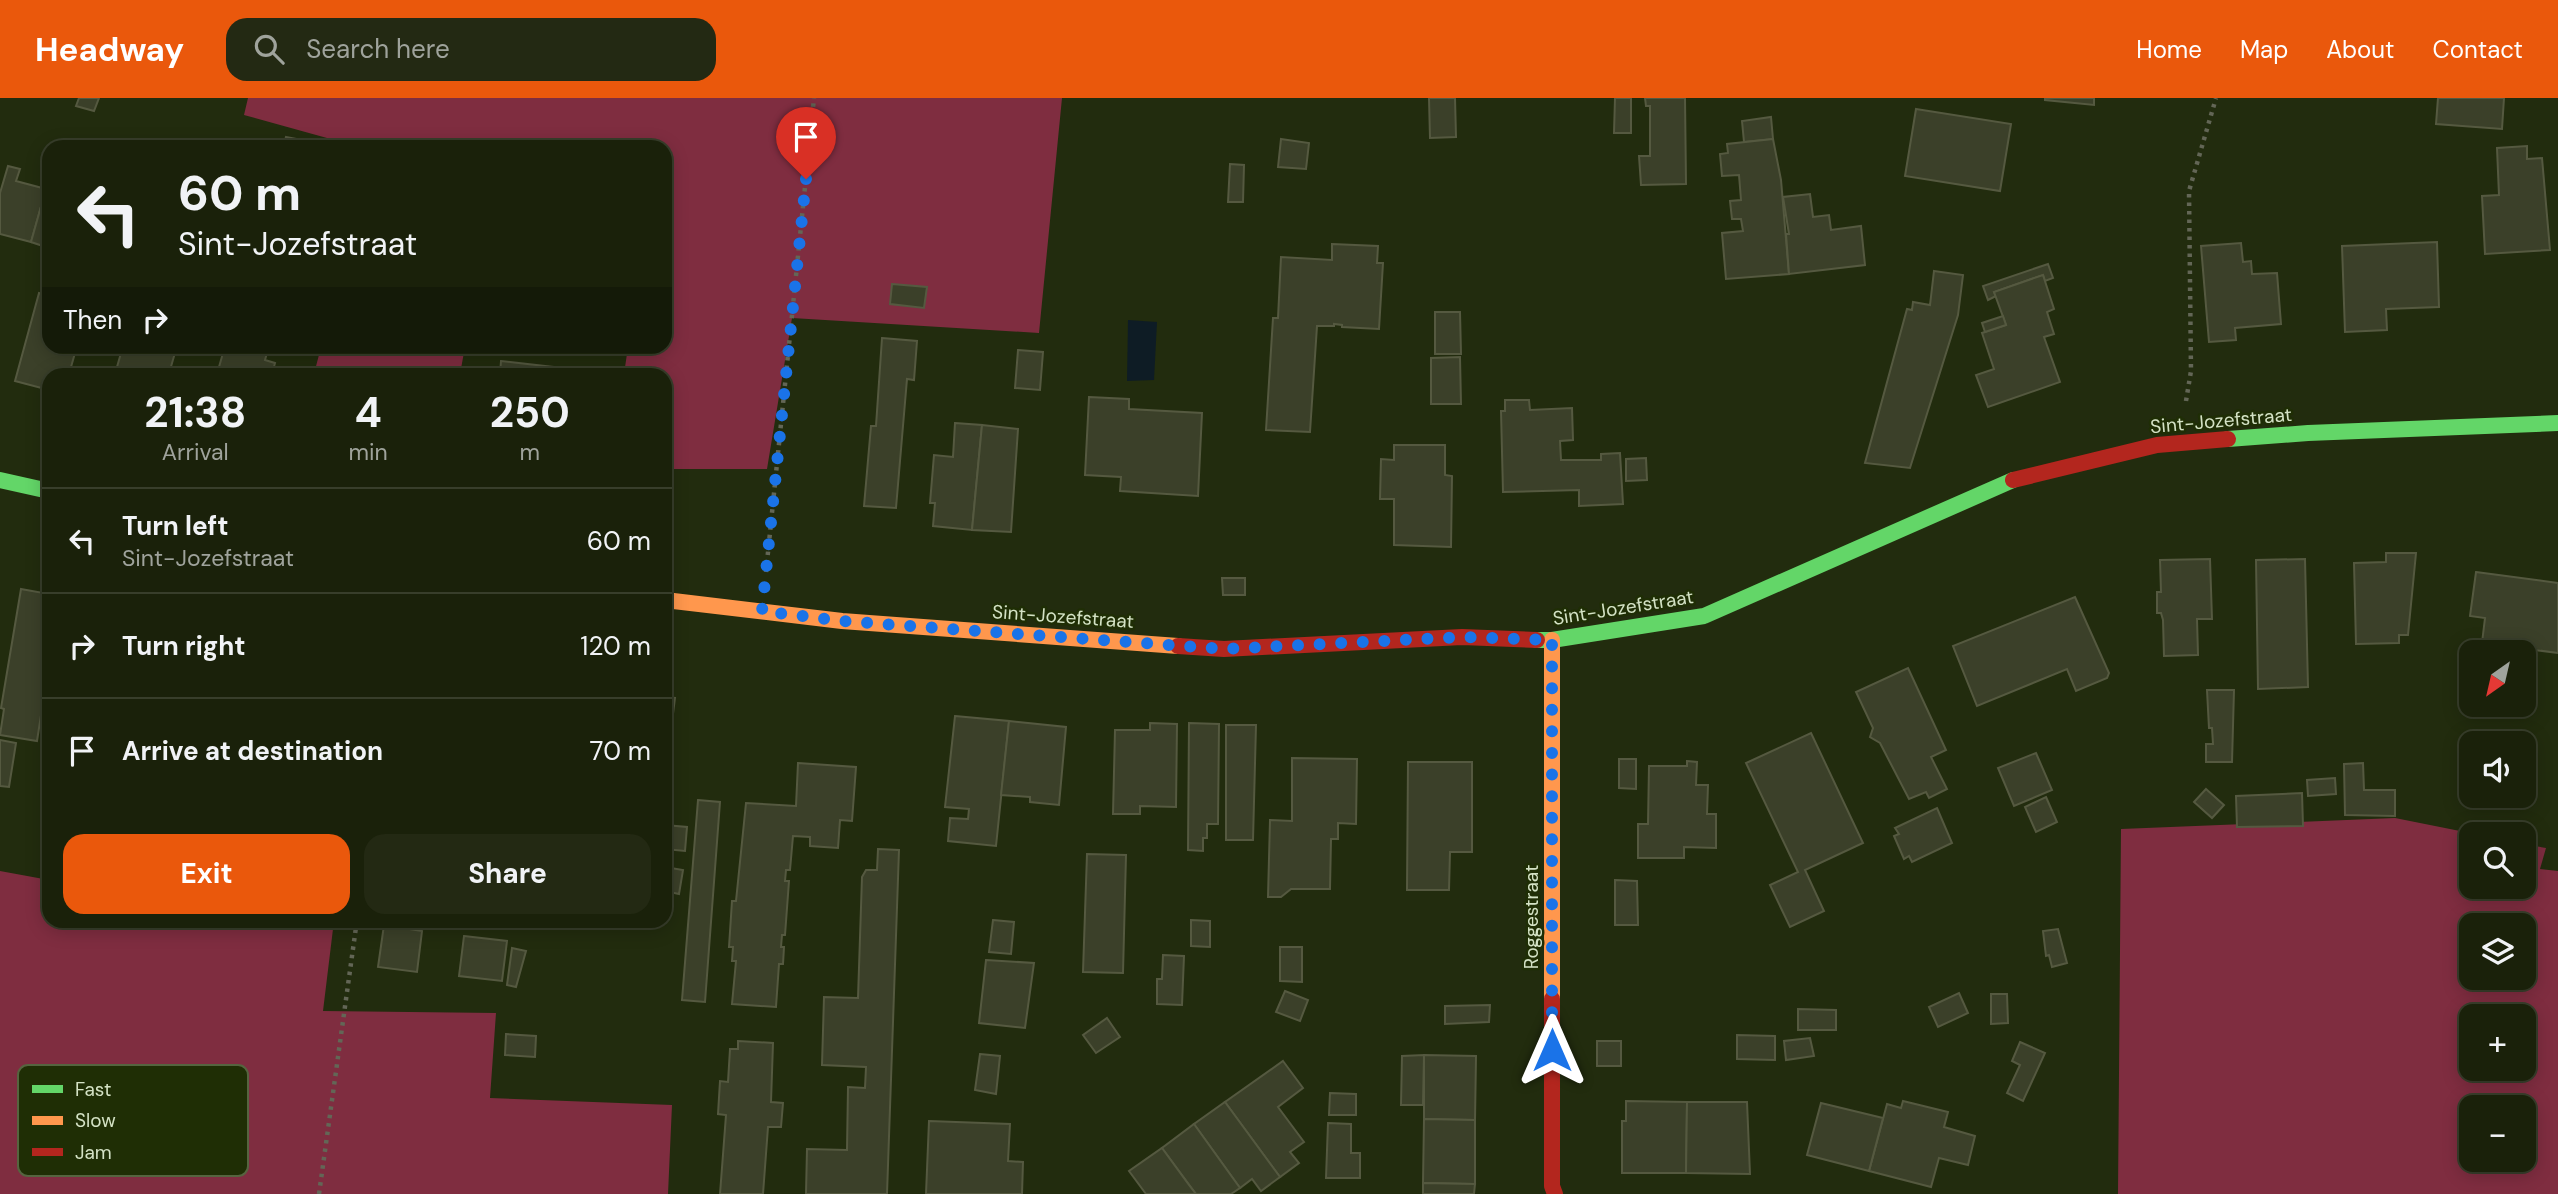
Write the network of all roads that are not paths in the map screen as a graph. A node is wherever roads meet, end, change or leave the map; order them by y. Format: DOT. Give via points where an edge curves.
graph roads {
  1 [pos="2558,423"];
  2 [pos="0,480"];
  3 [pos="42,489"];
  4 [pos="672,601"];
  5 [pos="1552,640"];
  6 [pos="1555,1194"];
  1 -- 5 [label="street, Sint-Jozefstraat" via="2308,433 2157,445 2008,481 1703,616"];
  2 -- 3 [label="street"];
  4 -- 5 [label="street, Sint-Jozefstraat" via="842,621 1224,649 1462,637"];
  5 -- 6 [label="street, Roggestraat"];
}
